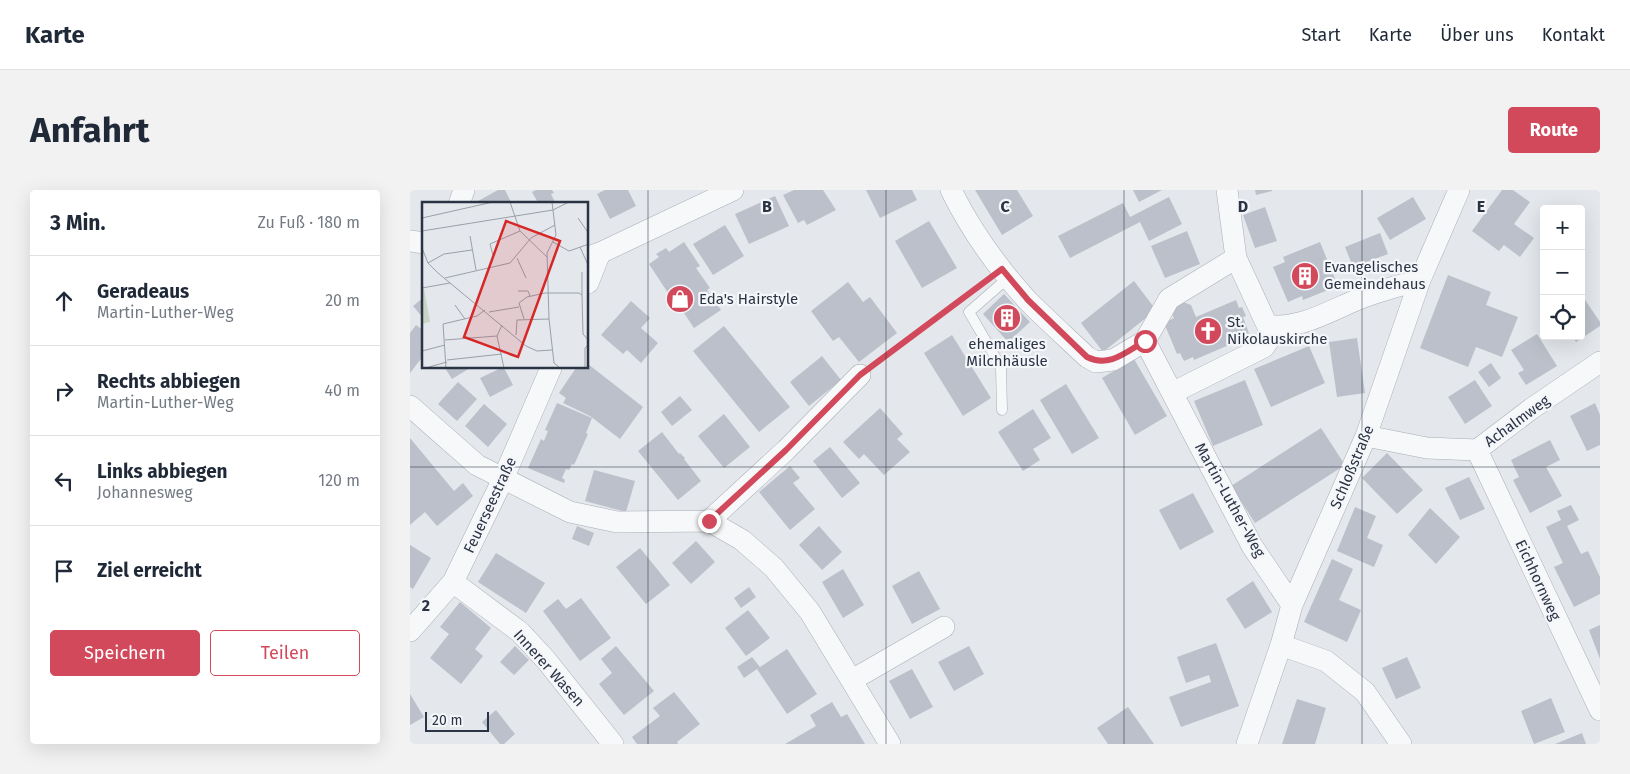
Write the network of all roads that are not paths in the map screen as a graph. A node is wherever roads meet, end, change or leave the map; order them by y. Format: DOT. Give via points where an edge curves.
graph roads {
  1 [pos="464,190"];
  2 [pos="733,190"];
  3 [pos="951,190"];
  4 [pos="1227,190"];
  5 [pos="1459,190"];
  6 [pos="460,202"];
  7 [pos="594,255"];
  8 [pos="1236,258"];
  9 [pos="1009,277"];
  10 [pos="589,278"];
  11 [pos="1420,280"];
  12 [pos="1278,327"];
  13 [pos="1145,341"];
  14 [pos="1600,362"];
  15 [pos="551,369"];
  16 [pos="860,375"];
  17 [pos="1172,393"];
  18 [pos="410,406"];
  19 [pos="1002,410"];
  20 [pos="1366,436"];
  21 [pos="1477,450"];
  22 [pos="504,479"];
  23 [pos="709,521"];
  24 [pos="453,582"];
  25 [pos="1292,604"];
  26 [pos="944,627"];
  27 [pos="410,631"];
  28 [pos="1281,645"];
  29 [pos="852,680"];
  30 [pos="1600,710"];
  31 [pos="613,744"];
  32 [pos="890,744"];
  33 [pos="1247,744"];
  34 [pos="1401,744"];
  1 -- 6 [label="street"];
  2 -- 7 [label="street"];
  3 -- 9 [label="street" via="962,213"];
  4 -- 8 [label="street"];
  5 -- 11 [label="street, Schloßstraße"];
  7 -- 10 [label="street"];
  8 -- 12 [label="street" via="1267,325"];
  8 -- 13 [label="street" via="1169,299"];
  9 -- 13 [label="street" via="1034,307 1096,362 1113,360"];
  9 -- 19 [label="lane" via="969,312 1001,367"];
  11 -- 12 [label="street" via="1366,296 1302,322"];
  11 -- 20 [label="street, Schloßstraße"];
  12 -- 17 [label="street" via="1264,347"];
  13 -- 17 [label="street, Martin-Luther-Weg"];
  14 -- 21 [label="street, Achalmweg"];
  15 -- 22 [label="street, Feuerseestraße"];
  16 -- 23 [label="street"];
  17 -- 25 [label="street, Martin-Luther-Weg" via="1252,546"];
  18 -- 22 [label="street" via="477,465"];
  20 -- 21 [label="street, Achalmweg" via="1427,448"];
  20 -- 25 [label="street, Schloßstraße"];
  21 -- 30 [label="street, Eichhornweg"];
  22 -- 23 [label="street" via="570,512 617,522"];
  22 -- 24 [label="street, Feuerseestraße"];
  23 -- 29 [label="street" via="742,540 774,568 810,612"];
  24 -- 27 [label="street, Feuerseestraße"];
  24 -- 31 [label="street, Innerer Wasen" via="520,632"];
  25 -- 28 [label="street, Schloßstraße"];
  26 -- 29 [label="street"];
  28 -- 33 [label="street, Schloßstraße"];
  28 -- 34 [label="street" via="1326,661 1365,692"];
  29 -- 32 [label="street"];
}
